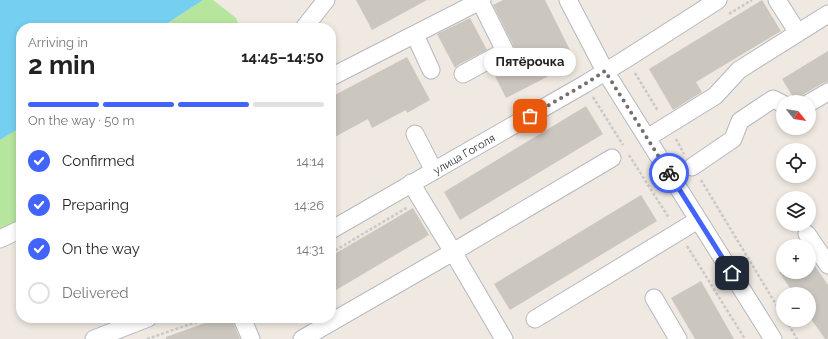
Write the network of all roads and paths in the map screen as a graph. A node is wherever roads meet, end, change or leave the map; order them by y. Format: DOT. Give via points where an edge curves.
graph roads {
  1 [pos="326,0"];
  2 [pos="481,0"];
  3 [pos="568,0"];
  4 [pos="718,0"];
  5 [pos="777,0"];
  6 [pos="828,14"];
  7 [pos="308,23"];
  8 [pos="798,33"];
  9 [pos="415,35"];
  10 [pos="431,70"];
  11 [pos="605,71"];
  12 [pos="336,74"];
  13 [pos="463,74"];
  14 [pos="585,84"];
  15 [pos="828,92"];
  16 [pos="816,99"];
  17 [pos="776,100"];
  18 [pos="415,134"];
  19 [pos="647,138"];
  20 [pos="612,158"];
  21 [pos="692,167"];
  22 [pos="434,171"];
  23 [pos="411,184"];
  24 [pos="698,220"];
  25 [pos="336,227"];
  26 [pos="16,231"];
  27 [pos="678,233"];
  28 [pos="807,234"];
  29 [pos="0,239"];
  30 [pos="453,252"];
  31 [pos="825,254"];
  32 [pos="654,298"];
  33 [pos="336,319"];
  34 [pos="535,319"];
  35 [pos="135,323"];
  36 [pos="193,323"];
  37 [pos="244,323"];
  38 [pos="330,323"];
  39 [pos="790,327"];
  40 [pos="94,339"];
  41 [pos="147,339"];
  42 [pos="251,339"];
  43 [pos="302,339"];
  44 [pos="504,339"];
  45 [pos="678,339"];
  46 [pos="745,339"];
  47 [pos="773,339"];
  48 [pos="797,339"];
  1 -- 7 [label="street"];
  2 -- 9 [label="street"];
  2 -- 13 [label="street" via="505,51"];
  3 -- 11 [label="street"];
  4 -- 11 [label="street, улица Гоголя"];
  5 -- 8 [label="street"];
  6 -- 8 [label="street"];
  8 -- 19 [label="street" via="739,70 715,96"];
  9 -- 10 [label="street"];
  9 -- 12 [label="street"];
  11 -- 14 [label="street, улица Гоголя"];
  11 -- 19 [label="street"];
  14 -- 22 [label="street, улица Гоголя"];
  14 -- 27 [label="path"];
  15 -- 16 [label="street"];
  17 -- 21 [label="street" via="773,99 740,121 733,139"];
  18 -- 22 [label="street"];
  19 -- 24 [label="street"];
  20 -- 30 [label="street"];
  22 -- 23 [label="street, улица Гоголя"];
  23 -- 25 [label="street, улица Гоголя"];
  23 -- 30 [label="street"];
  24 -- 27 [label="street"];
  24 -- 47 [label="street"];
  26 -- 29 [label="street"];
  27 -- 34 [label="street"];
  27 -- 46 [label="path"];
  28 -- 31 [label="street"];
  30 -- 33 [label="street"];
  30 -- 44 [label="street"];
  32 -- 45 [label="street"];
  35 -- 40 [label="street"];
  36 -- 41 [label="path"];
  37 -- 42 [label="street"];
  38 -- 43 [label="street"];
  39 -- 48 [label="path"];
}
